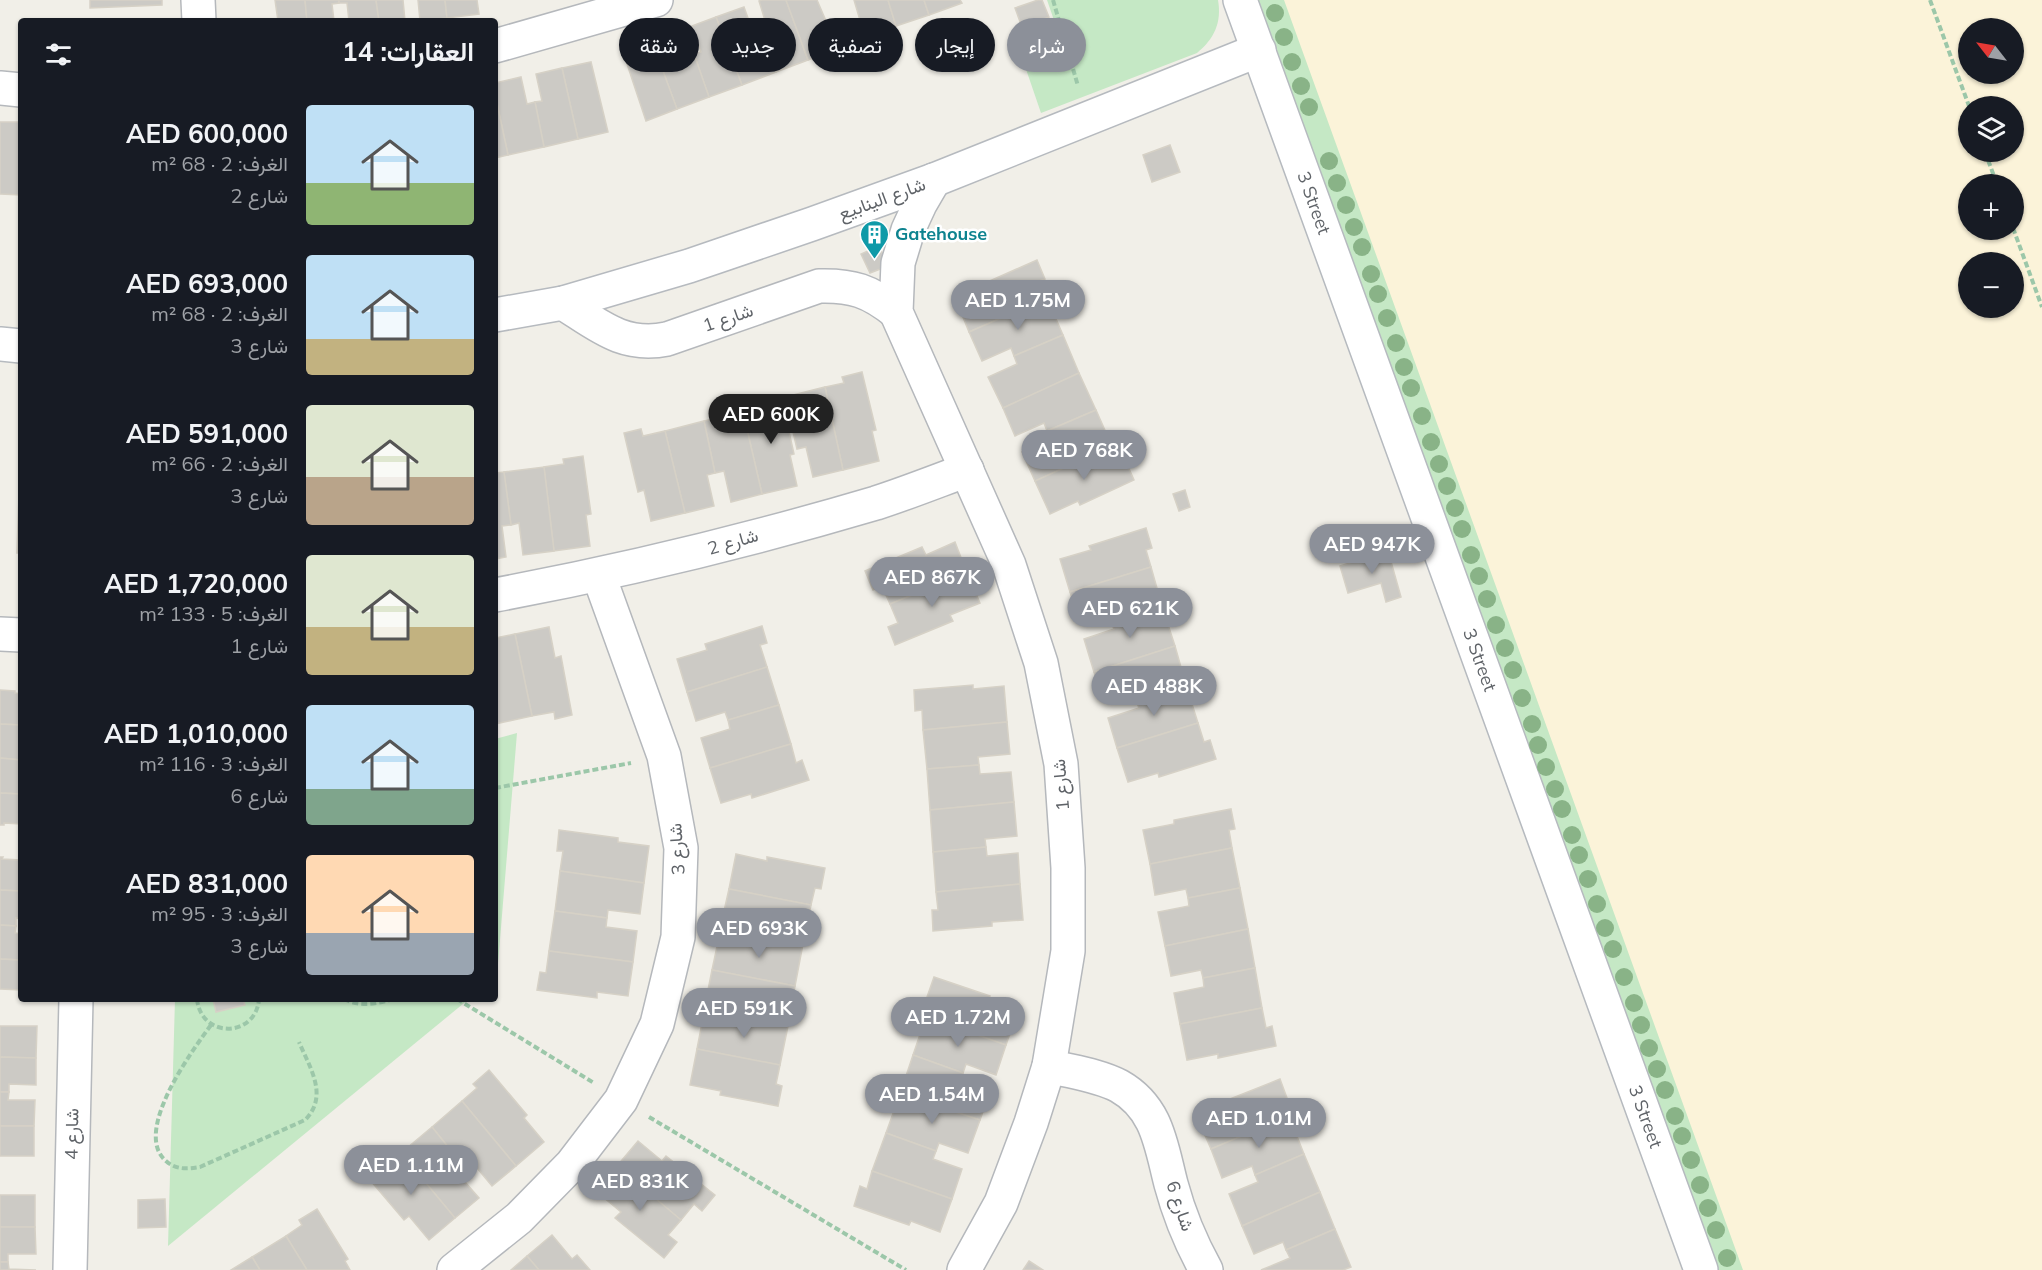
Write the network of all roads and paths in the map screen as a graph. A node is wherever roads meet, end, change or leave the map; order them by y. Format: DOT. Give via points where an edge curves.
graph roads {
  1 [pos="198,0"];
  2 [pos="656,0"];
  3 [pos="1053,0"];
  4 [pos="1240,0"];
  5 [pos="1930,0"];
  6 [pos="199,18"];
  7 [pos="498,45"];
  8 [pos="1258,50"];
  9 [pos="0,88"];
  10 [pos="18,90"];
  11 [pos="1965,96"];
  12 [pos="1088,118"];
  13 [pos="934,180"];
  14 [pos="2017,240"];
  15 [pos="563,303"];
  16 [pos="2042,307"];
  17 [pos="896,312"];
  18 [pos="498,314"];
  19 [pos="0,344"];
  20 [pos="18,346"];
  21 [pos="967,470"];
  22 [pos="599,576"];
  23 [pos="498,594"];
  24 [pos="0,634"];
  25 [pos="18,635"];
  26 [pos="664,756"];
  27 [pos="498,787"];
  28 [pos="76,1002"];
  29 [pos="198,1002"];
  30 [pos="258,1002"];
  31 [pos="350,1002"];
  32 [pos="383,1002"];
  33 [pos="462,1002"];
  34 [pos="212,1025"];
  35 [pos="300,1042"];
  36 [pos="1048,1066"];
  37 [pos="621,1100"];
  38 [pos="70,1270"];
  39 [pos="454,1270"];
  40 [pos="906,1270"];
  41 [pos="964,1270"];
  42 [pos="1206,1270"];
  43 [pos="1701,1270"];
  1 -- 6 [label="street"];
  2 -- 7 [label="street"];
  3 -- 12 [label="path"];
  4 -- 8 [label="street, 3 Street"];
  5 -- 11 [label="path"];
  8 -- 12 [label="street, شارع الينابيع"];
  8 -- 43 [label="street, 3 Street"];
  9 -- 10 [label="street"];
  12 -- 13 [label="street, شارع الينابيع"];
  13 -- 15 [label="street, شارع الينابيع" via="689,266"];
  13 -- 17 [label="street, شارع 1" via="912,221 898,262"];
  14 -- 16 [label="path"];
  15 -- 17 [label="street, شارع 1" via="612,334 642,342 667,339 819,286 840,285 860,290 879,298"];
  15 -- 18 [label="street, شارع الينابيع"];
  17 -- 21 [label="street, شارع 1"];
  19 -- 20 [label="street"];
  21 -- 22 [label="street, شارع 2" via="878,502"];
  21 -- 36 [label="street, شارع 1" via="1009,564 1037,652 1060,764 1068,868 1068,951"];
  22 -- 23 [label="street, شارع 2"];
  22 -- 26 [label="street, شارع 3"];
  24 -- 25 [label="street"];
  26 -- 27 [label="path"];
  26 -- 37 [label="street, شارع 3" via="681,848 678,937 657,1024"];
  28 -- 38 [label="street, شارع 4"];
  29 -- 34 [label="path" via="202,1017"];
  30 -- 34 [label="path" via="254,1016 245,1024 234,1029"];
  31 -- 32 [label="path"];
  33 -- 37 [label="path"];
  34 -- 35 [label="path" via="178,1074 155,1128 154,1143 160,1156 172,1166 186,1170 305,1120 311,1114 318,1090"];
  36 -- 41 [label="street, شارع 1" via="1001,1203"];
  36 -- 42 [label="street, شارع 6" via="1120,1087 1148,1112 1157,1128 1183,1221"];
  37 -- 39 [label="street, شارع 3" via="572,1164 519,1218"];
  37 -- 40 [label="path"];
}
